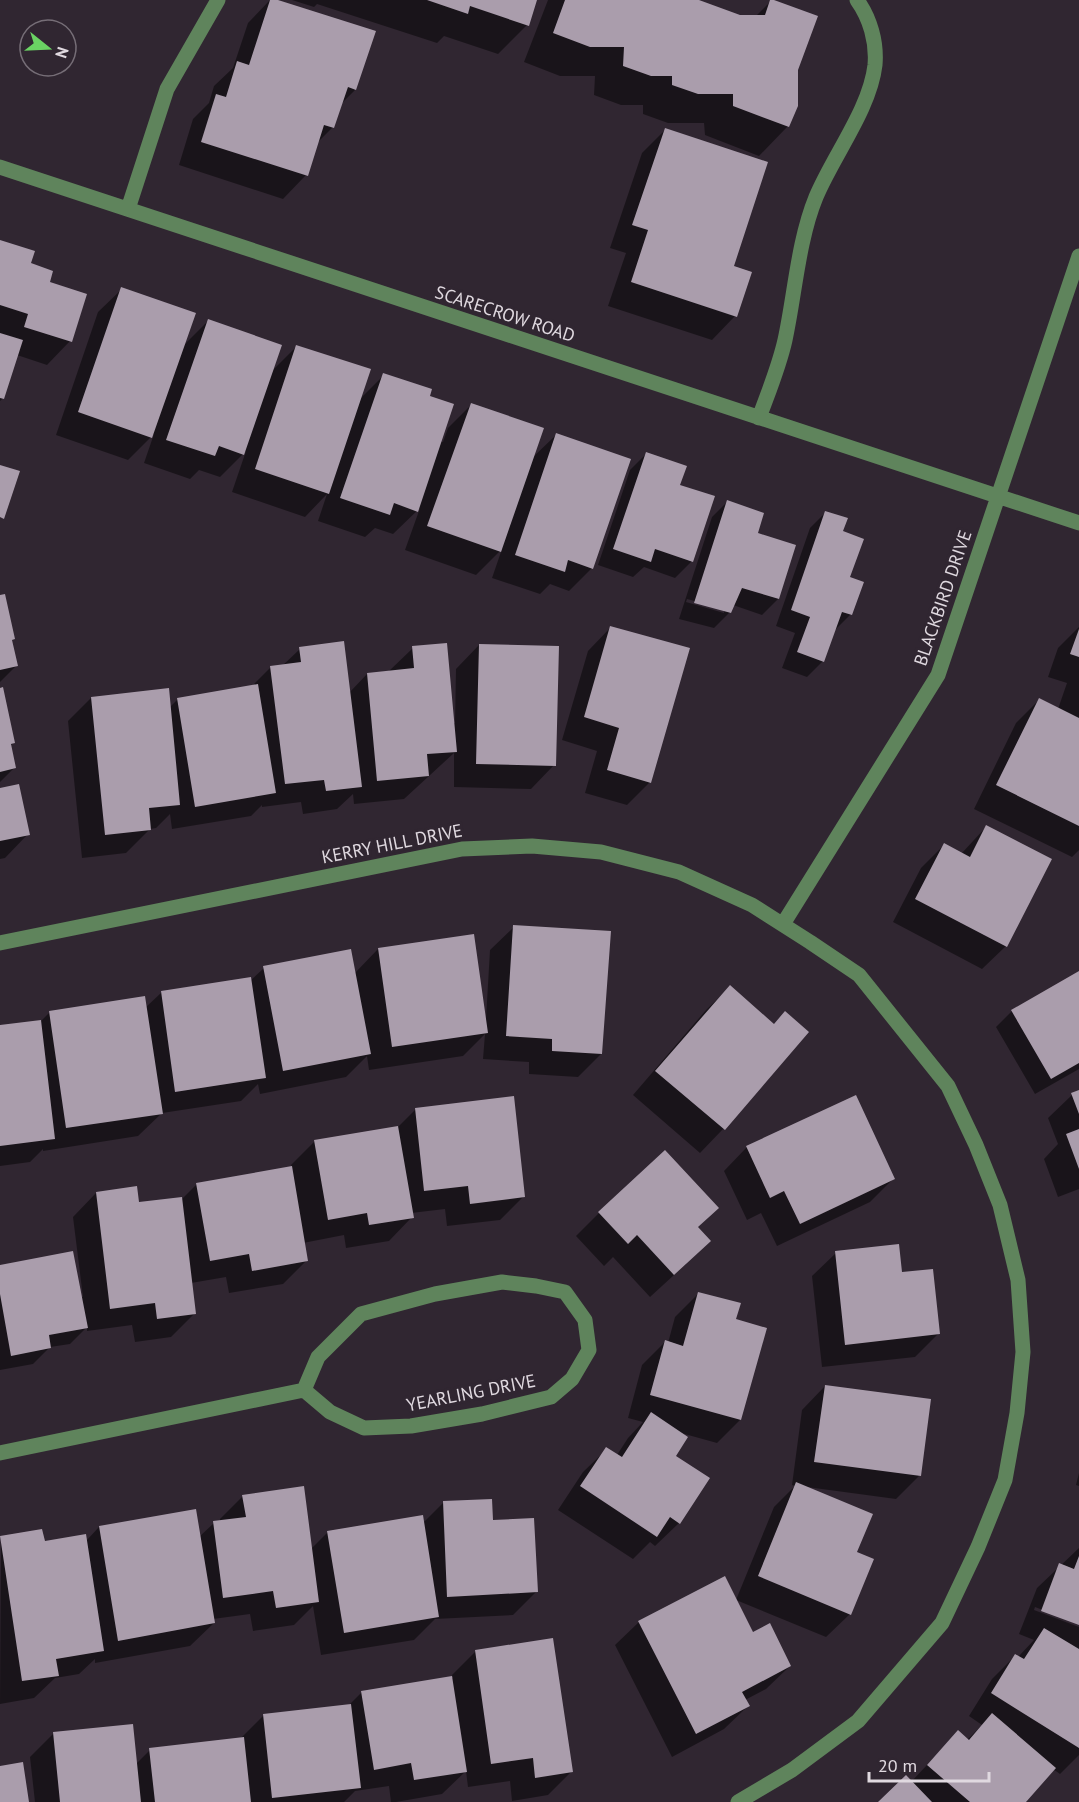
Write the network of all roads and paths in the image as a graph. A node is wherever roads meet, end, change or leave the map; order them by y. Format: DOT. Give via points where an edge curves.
graph roads {
  1 [pos="218,0"];
  2 [pos="857,0"];
  3 [pos="0,166"];
  4 [pos="128,209"];
  5 [pos="1079,256"];
  6 [pos="759,418"];
  7 [pos="998,497"];
  8 [pos="1079,524"];
  9 [pos="783,924"];
  10 [pos="0,944"];
  11 [pos="304,1390"];
  12 [pos="0,1453"];
  13 [pos="738,1802"];
  1 -- 4 [label="street" via="167,89"];
  2 -- 6 [label="street" via="873,35 875,63 870,89 815,198 784,343"];
  3 -- 4 [label="street, SCARECROW ROAD"];
  4 -- 6 [label="street, SCARECROW ROAD"];
  5 -- 7 [label="street, BLACKBIRD DRIVE"];
  6 -- 7 [label="street, SCARECROW ROAD"];
  7 -- 8 [label="street, SCARECROW ROAD"];
  7 -- 9 [label="street, BLACKBIRD DRIVE" via="938,675"];
  9 -- 10 [label="street, KERRY HILL DRIVE" via="752,904 679,872 601,852 532,846 462,849"];
  9 -- 13 [label="street, KERRY HILL DRIVE" via="859,975 948,1086 999,1205 1018,1280 1023,1352 1005,1480 942,1623 858,1721 792,1770"];
  11 -- 11 [label="street, YEARLING DRIVE" via="318,1357 361,1314 435,1294 502,1281 536,1286 565,1292 585,1320 590,1350 572,1379 551,1397 411,1426 364,1428 330,1412"];
  11 -- 12 [label="street"];
}
